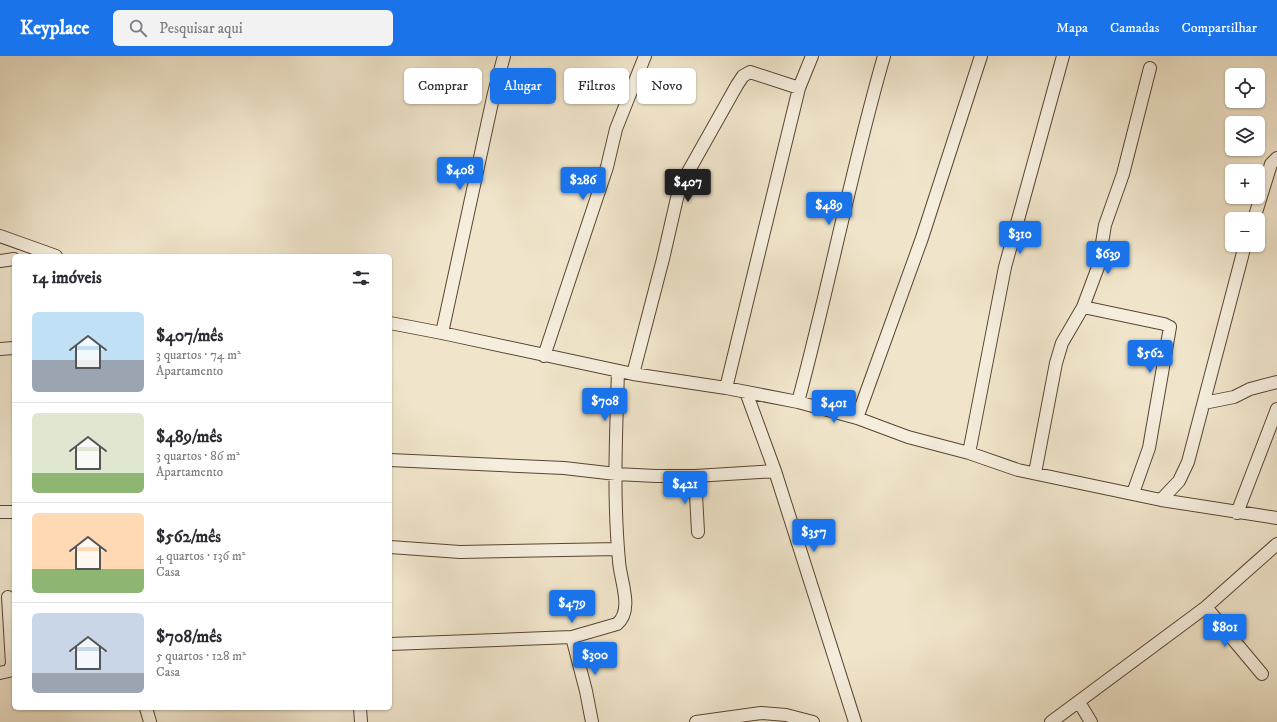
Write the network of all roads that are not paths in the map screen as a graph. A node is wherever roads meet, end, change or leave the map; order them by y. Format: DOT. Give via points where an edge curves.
graph roads {
  1 [pos="504,56"];
  2 [pos="645,56"];
  3 [pos="812,56"];
  4 [pos="884,56"];
  5 [pos="981,56"];
  6 [pos="1063,56"];
  7 [pos="1150,68"];
  8 [pos="799,88"];
  9 [pos="1277,158"];
  10 [pos="1256,212"];
  11 [pos="0,236"];
  12 [pos="1243,252"];
  13 [pos="42,254"];
  14 [pos="12,259"];
  15 [pos="0,261"];
  16 [pos="1083,307"];
  17 [pos="392,324"];
  18 [pos="442,333"];
  19 [pos="12,348"];
  20 [pos="0,349"];
  21 [pos="544,356"];
  22 [pos="618,371"];
  23 [pos="633,374"];
  24 [pos="1277,382"];
  25 [pos="726,388"];
  26 [pos="746,392"];
  27 [pos="798,402"];
  28 [pos="1204,403"];
  29 [pos="1277,409"];
  30 [pos="857,418"];
  31 [pos="969,453"];
  32 [pos="392,460"];
  33 [pos="775,471"];
  34 [pos="1035,473"];
  35 [pos="616,474"];
  36 [pos="695,476"];
  37 [pos="1133,493"];
  38 [pos="1161,500"];
  39 [pos="0,512"];
  40 [pos="12,512"];
  41 [pos="1237,513"];
  42 [pos="1277,518"];
  43 [pos="698,532"];
  44 [pos="1277,544"];
  45 [pos="392,547"];
  46 [pos="618,549"];
  47 [pos="7,597"];
  48 [pos="1206,607"];
  49 [pos="572,637"];
  50 [pos="392,644"];
  51 [pos="0,673"];
  52 [pos="1262,674"];
  53 [pos="1079,702"];
  54 [pos="147,710"];
  55 [pos="360,710"];
  56 [pos="150,722"];
  57 [pos="361,722"];
  58 [pos="592,722"];
  59 [pos="696,722"];
  60 [pos="813,722"];
  61 [pos="855,722"];
  62 [pos="1051,722"];
  63 [pos="1091,722"];
  1 -- 18 [label="street"];
  2 -- 21 [label="street" via="616,129 607,167"];
  3 -- 8 [label="street"];
  4 -- 27 [label="street" via="821,318"];
  5 -- 30 [label="street" via="922,238"];
  6 -- 31 [label="street" via="1005,267"];
  7 -- 16 [label="street" via="1123,174 1105,225 1098,267"];
  8 -- 23 [label="street" via="750,72 736,85 681,187"];
  8 -- 25 [label="street"];
  9 -- 10 [label="street" via="1271,164"];
  11 -- 13 [label="street"];
  12 -- 28 [label="street"];
  14 -- 15 [label="street"];
  16 -- 34 [label="street" via="1062,343 1056,363"];
  16 -- 37 [label="street" via="1170,327 1149,448"];
  17 -- 18 [label="street"];
  18 -- 21 [label="street"];
  19 -- 20 [label="street"];
  21 -- 22 [label="street"];
  22 -- 23 [label="street"];
  22 -- 35 [label="street"];
  23 -- 25 [label="street"];
  24 -- 28 [label="street" via="1250,389 1234,397"];
  25 -- 26 [label="street"];
  26 -- 27 [label="street"];
  26 -- 33 [label="street"];
  27 -- 30 [label="street"];
  28 -- 38 [label="street" via="1184,472 1173,489"];
  29 -- 41 [label="street"];
  30 -- 31 [label="street" via="908,437"];
  31 -- 34 [label="street" via="1011,468"];
  32 -- 35 [label="street" via="564,468"];
  33 -- 36 [label="street"];
  33 -- 61 [label="street"];
  34 -- 37 [label="street"];
  35 -- 36 [label="street"];
  35 -- 46 [label="street" via="614,497"];
  36 -- 43 [label="street"];
  37 -- 38 [label="street"];
  38 -- 41 [label="street"];
  39 -- 40 [label="street"];
  41 -- 42 [label="street"];
  44 -- 48 [label="street"];
  45 -- 46 [label="street" via="460,552"];
  46 -- 49 [label="street" via="625,605 623,620"];
  47 -- 51 [label="street" via="12,664 9,671"];
  48 -- 52 [label="street"];
  48 -- 53 [label="street"];
  49 -- 50 [label="street"];
  49 -- 58 [label="street"];
  53 -- 62 [label="street"];
  53 -- 63 [label="street"];
  54 -- 56 [label="street"];
  55 -- 57 [label="street"];
  59 -- 60 [label="street" via="761,713 786,715"];
}
